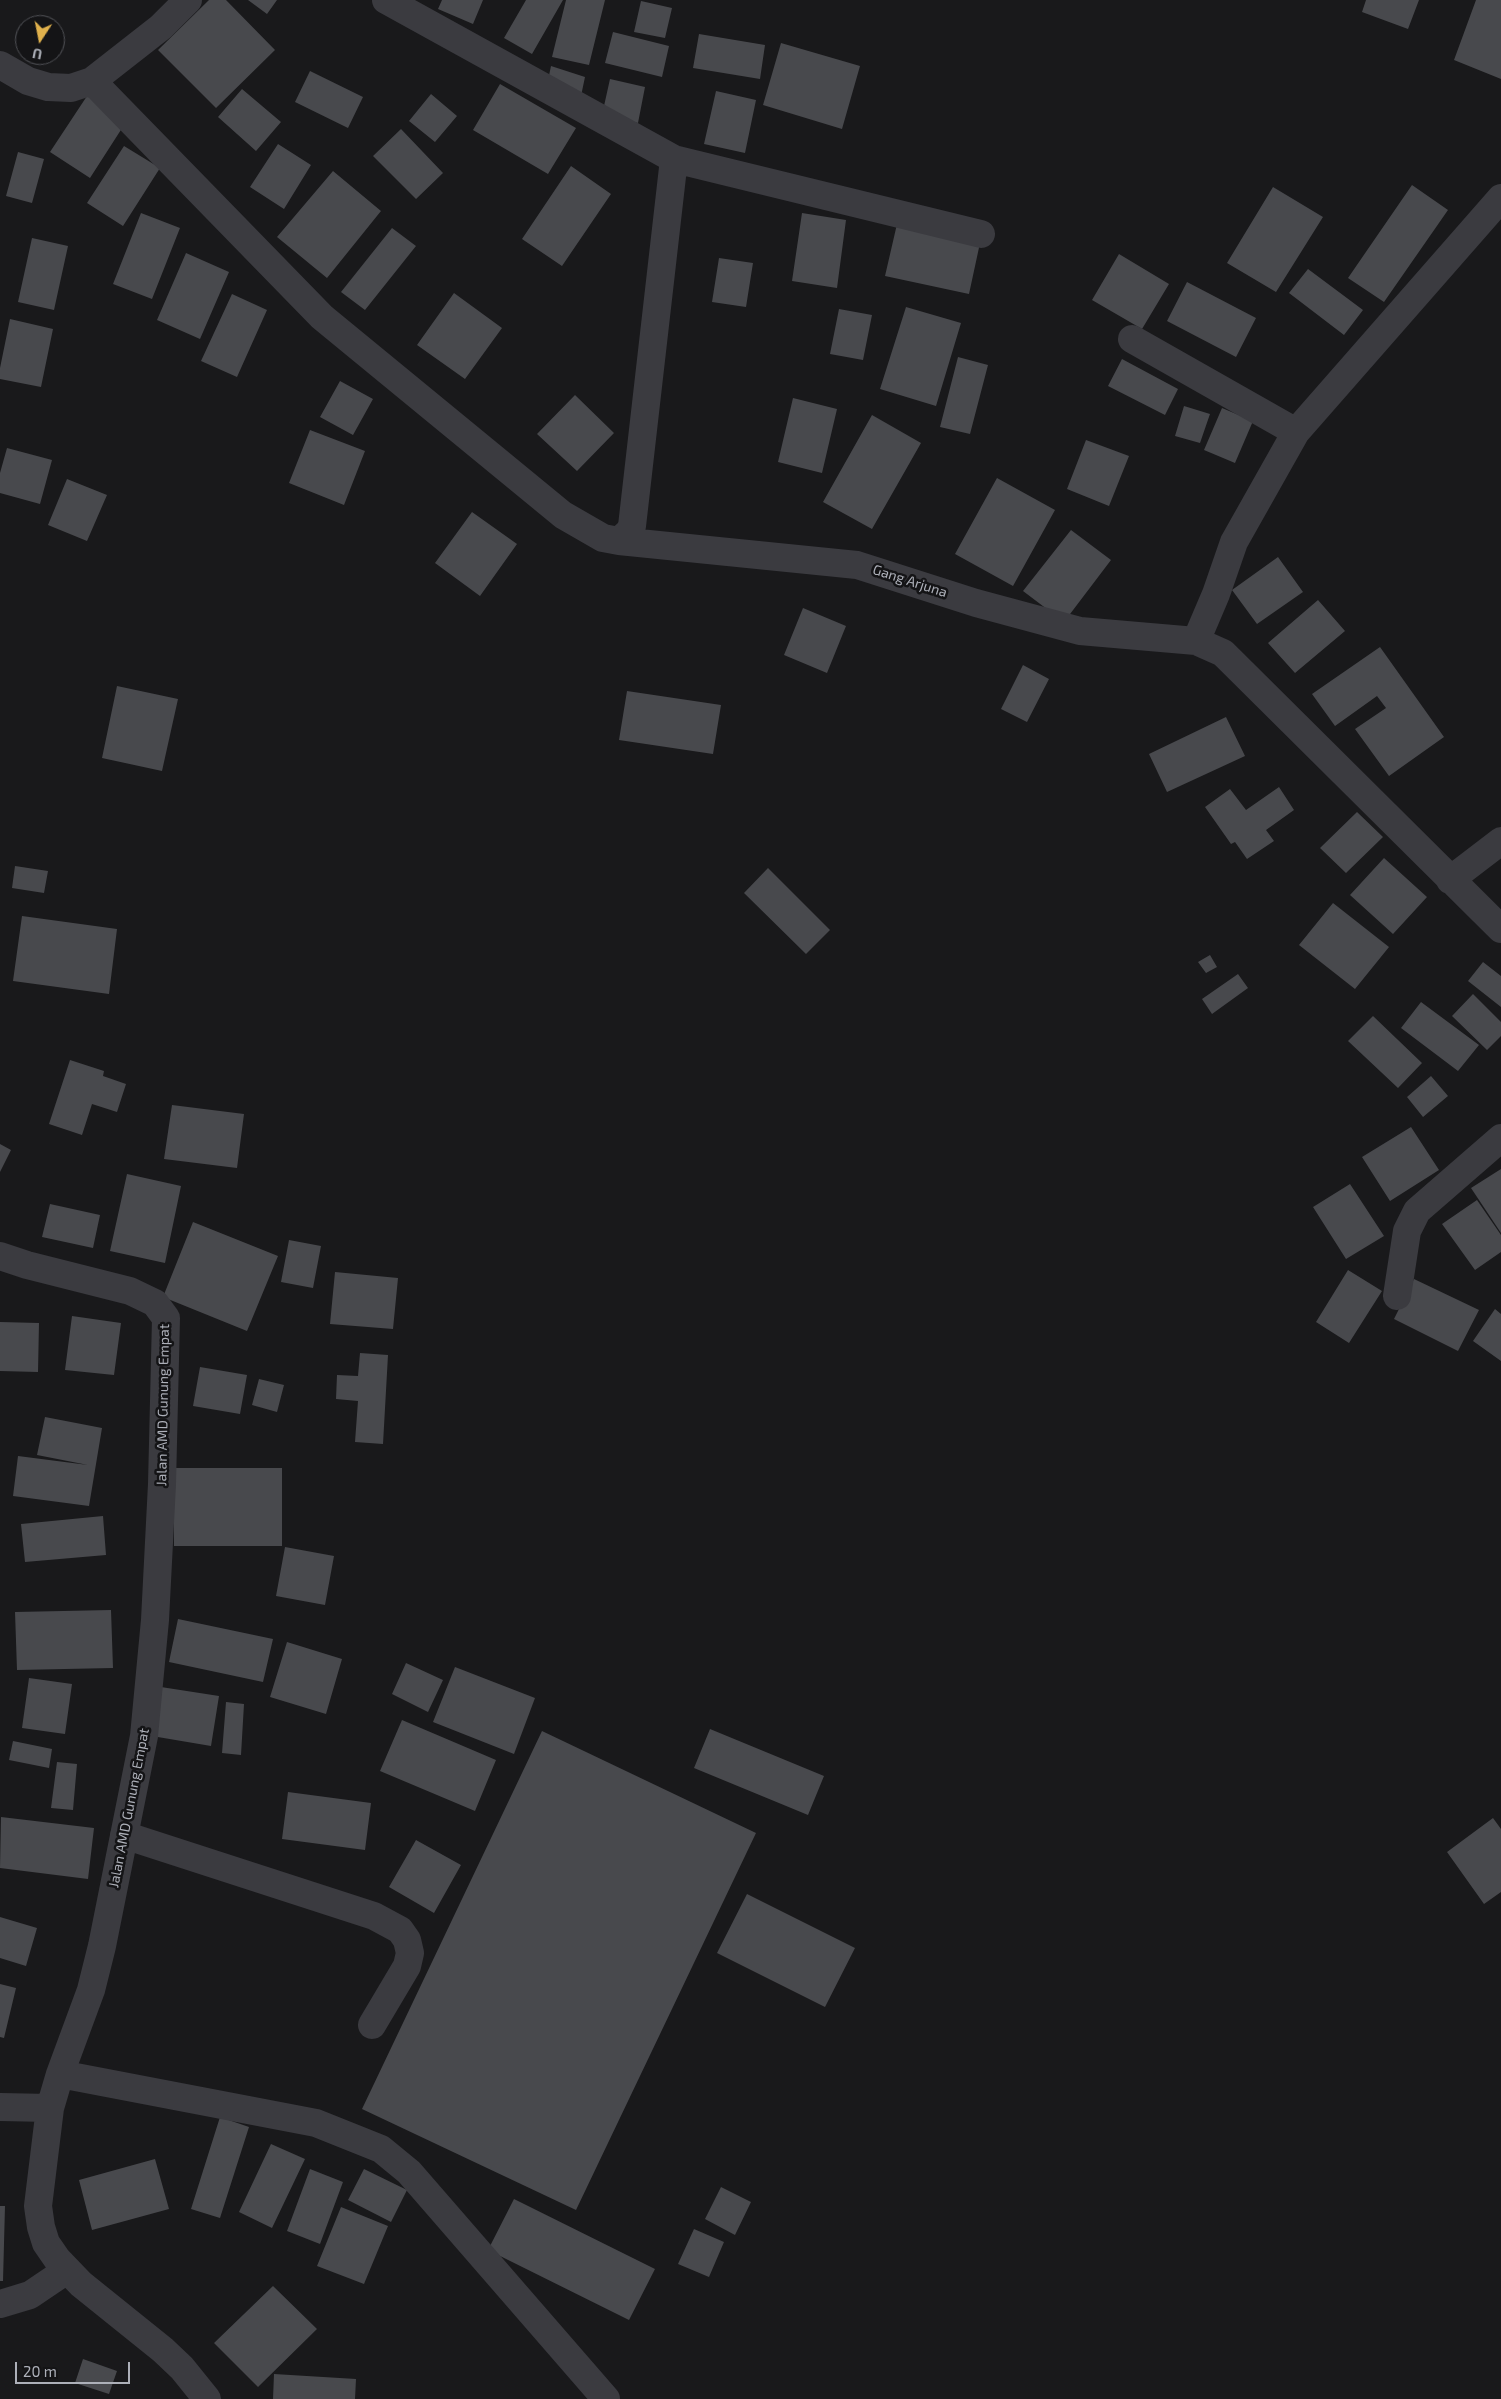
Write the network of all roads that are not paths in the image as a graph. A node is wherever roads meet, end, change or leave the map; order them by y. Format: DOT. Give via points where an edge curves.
graph roads {
  1 [pos="188,0"];
  2 [pos="386,0"];
  3 [pos="0,65"];
  4 [pos="92,81"];
  5 [pos="674,159"];
  6 [pos="1501,198"];
  7 [pos="981,234"];
  8 [pos="1132,339"];
  9 [pos="1296,432"];
  10 [pos="619,541"];
  11 [pos="1196,641"];
  12 [pos="1501,841"];
  13 [pos="1450,880"];
  14 [pos="1501,928"];
  15 [pos="1501,1138"];
  16 [pos="0,1256"];
  17 [pos="1397,1296"];
  18 [pos="124,1835"];
  19 [pos="372,2025"];
  20 [pos="60,2074"];
  21 [pos="0,2107"];
  22 [pos="50,2108"];
  23 [pos="67,2270"];
  24 [pos="0,2304"];
  25 [pos="207,2399"];
  26 [pos="606,2399"];
  1 -- 4 [label="street" via="161,27"];
  2 -- 5 [label="street"];
  3 -- 4 [label="street" via="48,88 71,88"];
  4 -- 10 [label="street, Gang Arjuna" via="322,317 563,515 603,538"];
  5 -- 7 [label="street"];
  5 -- 10 [label="street" via="632,526"];
  6 -- 9 [label="street"];
  8 -- 9 [label="street"];
  9 -- 11 [label="street" via="1234,542"];
  10 -- 11 [label="street, Gang Arjuna" via="857,565 1080,632"];
  11 -- 13 [label="street, Gang Arjuna" via="1223,653"];
  12 -- 13 [label="street"];
  13 -- 14 [label="street, Gang Arjuna"];
  15 -- 17 [label="street" via="1414,1215 1407,1230"];
  16 -- 18 [label="street, Jalan AMD Gunung Empat" via="27,1266 130,1291 155,1303 166,1318 155,1620 144,1736"];
  18 -- 19 [label="street" via="374,1916 400,1930 410,1953 407,1966"];
  18 -- 20 [label="street, Jalan AMD Gunung Empat" via="91,1990"];
  20 -- 22 [label="street, Jalan AMD Gunung Empat"];
  20 -- 26 [label="street" via="316,2123 381,2149 409,2172"];
  21 -- 22 [label="street"];
  22 -- 23 [label="street, Jalan AMD Gunung Empat" via="38,2206 46,2243"];
  23 -- 24 [label="street" via="30,2294"];
  23 -- 25 [label="street, Jalan AMD Gunung Empat" via="163,2350"];
}
